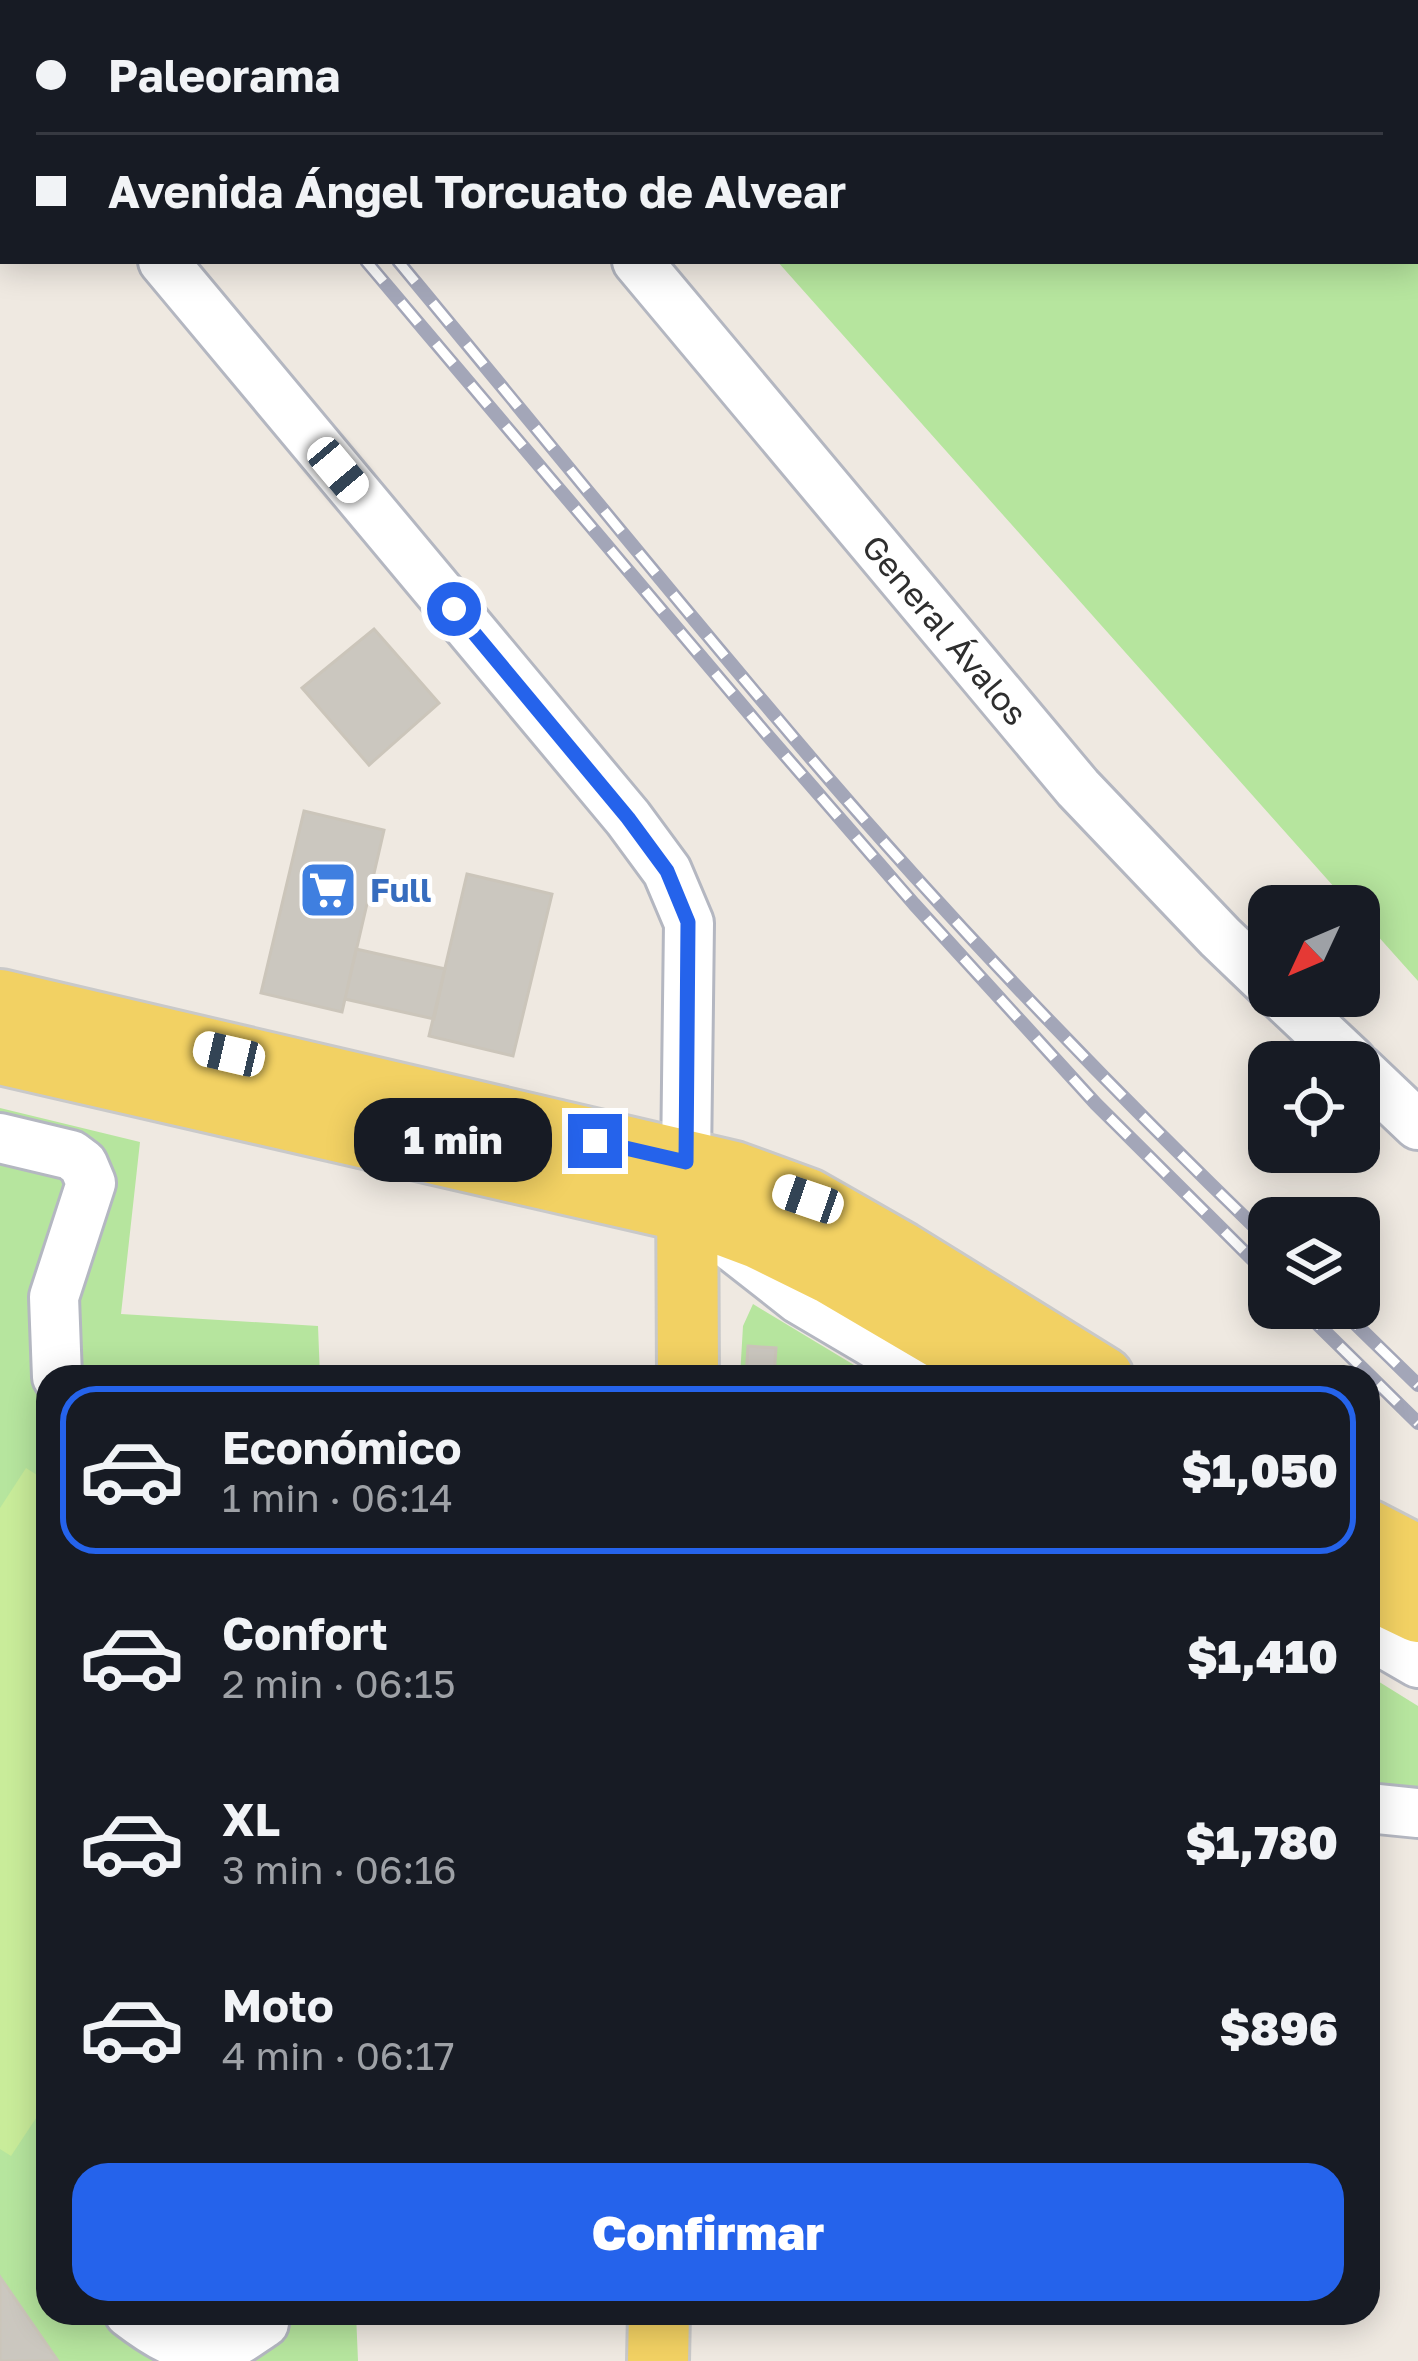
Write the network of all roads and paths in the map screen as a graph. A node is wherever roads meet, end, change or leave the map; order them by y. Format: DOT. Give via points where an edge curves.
graph roads {
  1 [pos="166,264"];
  2 [pos="640,264"];
  3 [pos="1248,964"];
  4 [pos="0,1000"];
  5 [pos="1304,1017"];
  6 [pos="1330,1041"];
  7 [pos="0,1054"];
  8 [pos="1380,1089"];
  9 [pos="1418,1125"];
  10 [pos="0,1138"];
  11 [pos="687,1187"];
  12 [pos="57,1365"];
  13 [pos="688,1365"];
  14 [pos="910,1365"];
  15 [pos="986,1365"];
  16 [pos="1083,1365"];
  17 [pos="1380,1536"];
  18 [pos="1418,1556"];
  19 [pos="1380,1594"];
  20 [pos="1418,1612"];
  21 [pos="1380,1641"];
  22 [pos="1418,1663"];
  23 [pos="1380,1809"];
  24 [pos="1418,1813"];
  25 [pos="144,2325"];
  26 [pos="261,2325"];
  27 [pos="659,2325"];
  28 [pos="658,2361"];
  1 -- 11 [label="street" via="667,871 688,922"];
  2 -- 3 [label="street, General Ávalos" via="1078,788"];
  4 -- 11 [label="main road"];
  5 -- 6 [label="street"];
  7 -- 11 [label="main road"];
  8 -- 9 [label="street"];
  10 -- 12 [label="street" via="71,1155 91,1183 54,1297"];
  11 -- 13 [label="main road"];
  11 -- 14 [label="street" via="799,1300"];
  11 -- 15 [label="main road" via="760,1239"];
  11 -- 16 [label="main road" via="734,1172 808,1199"];
  17 -- 18 [label="main road"];
  19 -- 20 [label="main road"];
  21 -- 22 [label="street"];
  23 -- 24 [label="street"];
  25 -- 26 [label="street" via="190,2347 223,2347"];
  27 -- 28 [label="main road"];
}
